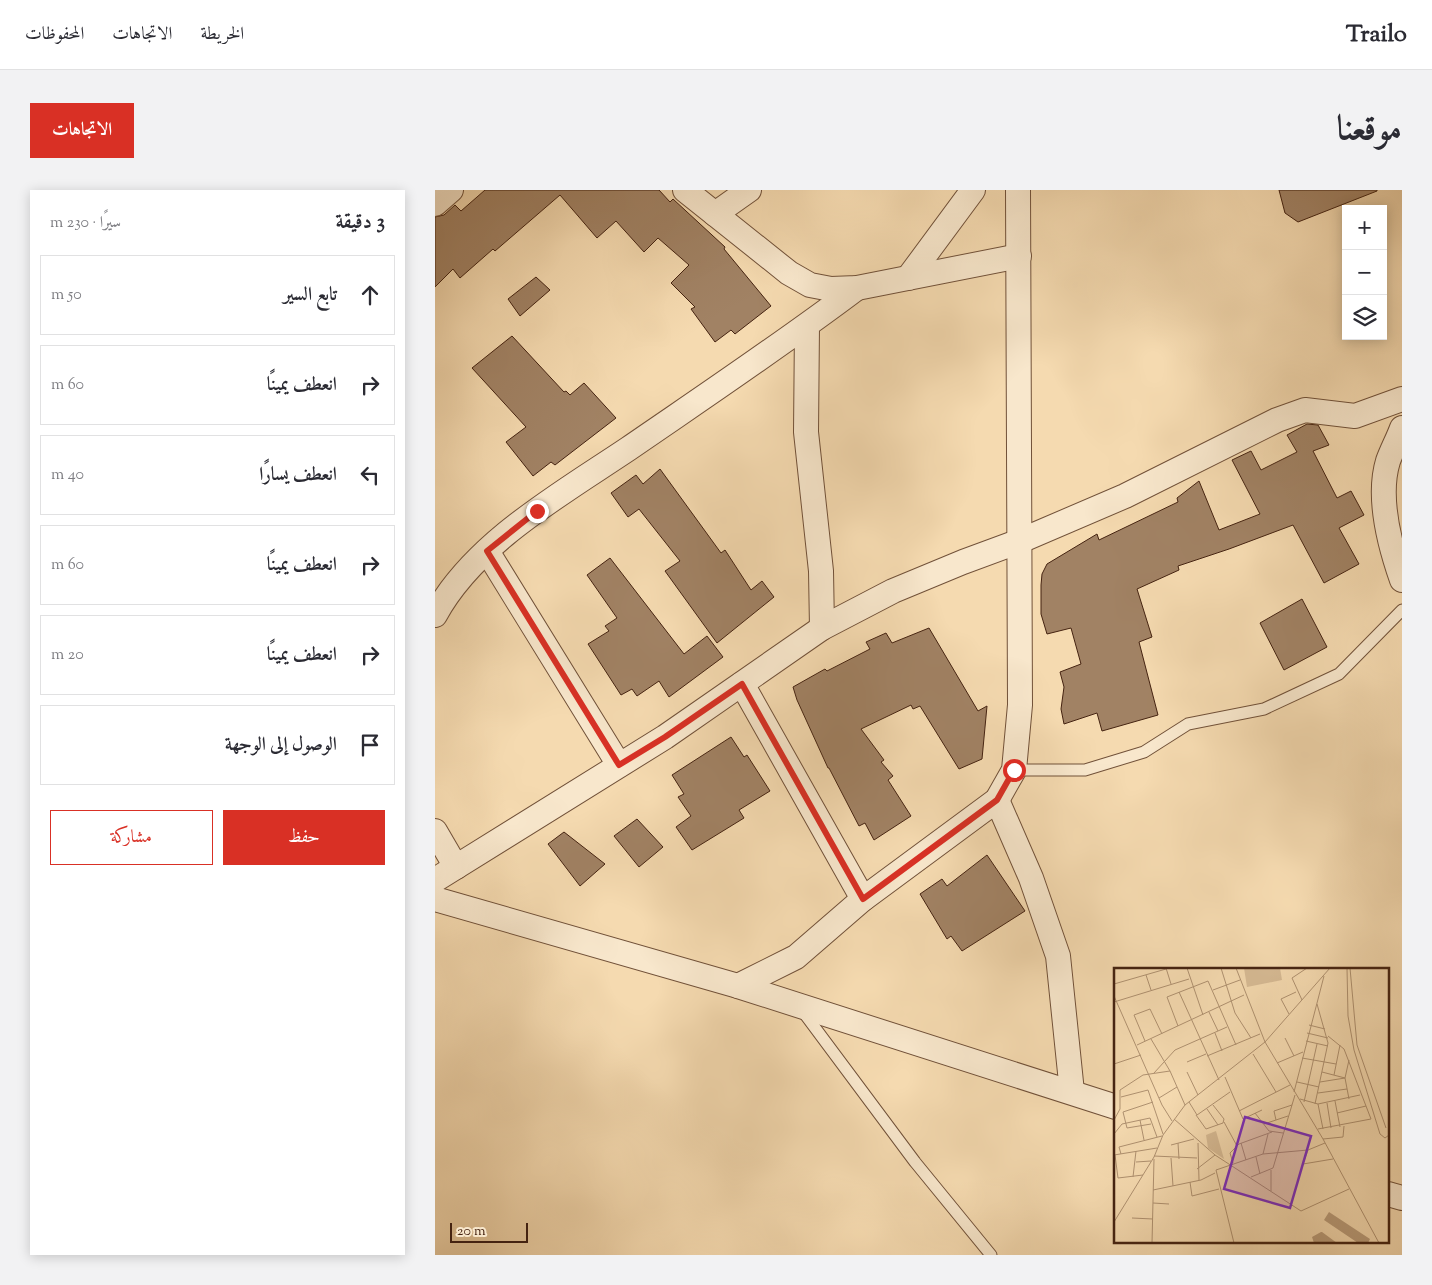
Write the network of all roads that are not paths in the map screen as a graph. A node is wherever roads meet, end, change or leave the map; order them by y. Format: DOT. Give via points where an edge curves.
graph roads {
  1 [pos="451,190"];
  2 [pos="685,190"];
  3 [pos="749,190"];
  4 [pos="973,190"];
  5 [pos="1018,190"];
  6 [pos="435,204"];
  7 [pos="715,214"];
  8 [pos="1019,256"];
  9 [pos="908,278"];
  10 [pos="857,288"];
  11 [pos="807,326"];
  12 [pos="1402,399"];
  13 [pos="1402,428"];
  14 [pos="1020,541"];
  15 [pos="487,551"];
  16 [pos="1402,580"];
  17 [pos="1402,610"];
  18 [pos="436,611"];
  19 [pos="822,628"];
  20 [pos="742,684"];
  21 [pos="619,765"];
  22 [pos="1014,770"];
  23 [pos="997,800"];
  24 [pos="435,831"];
  25 [pos="457,867"];
  26 [pos="435,880"];
  27 [pos="863,899"];
  28 [pos="435,900"];
  29 [pos="739,986"];
  30 [pos="798,1005"];
  31 [pos="1071,1092"];
  32 [pos="1114,1106"];
  33 [pos="1389,1194"];
  34 [pos="1402,1198"];
  35 [pos="991,1255"];
  1 -- 6 [label="street"];
  2 -- 7 [label="street"];
  3 -- 7 [label="street"];
  4 -- 9 [label="street"];
  5 -- 8 [label="street"];
  7 -- 10 [label="street" via="810,285 831,289"];
  8 -- 9 [label="street"];
  8 -- 14 [label="street"];
  9 -- 10 [label="street"];
  10 -- 11 [label="street"];
  11 -- 15 [label="street" via="537,511"];
  11 -- 19 [label="street" via="806,432 821,571"];
  12 -- 14 [label="street" via="1355,416 1305,410 1277,420 1125,496"];
  13 -- 16 [label="street" via="1388,462 1384,494 1393,553"];
  14 -- 19 [label="street" via="893,591"];
  14 -- 22 [label="street" via="1020,705"];
  15 -- 18 [label="street" via="462,575"];
  15 -- 21 [label="street"];
  17 -- 22 [label="lane" via="1339,674 1264,709 1188,724 1145,752 1085,770"];
  19 -- 20 [label="street"];
  20 -- 21 [label="street"];
  20 -- 27 [label="street"];
  21 -- 25 [label="street"];
  22 -- 23 [label="street"];
  23 -- 27 [label="street"];
  23 -- 31 [label="street" via="1031,878 1059,956"];
  24 -- 25 [label="street"];
  25 -- 26 [label="street"];
  27 -- 29 [label="street" via="796,956"];
  28 -- 29 [label="street"];
  29 -- 30 [label="street"];
  30 -- 31 [label="street"];
  30 -- 35 [label="lane" via="915,1162"];
  31 -- 32 [label="street"];
  33 -- 34 [label="street"];
}
